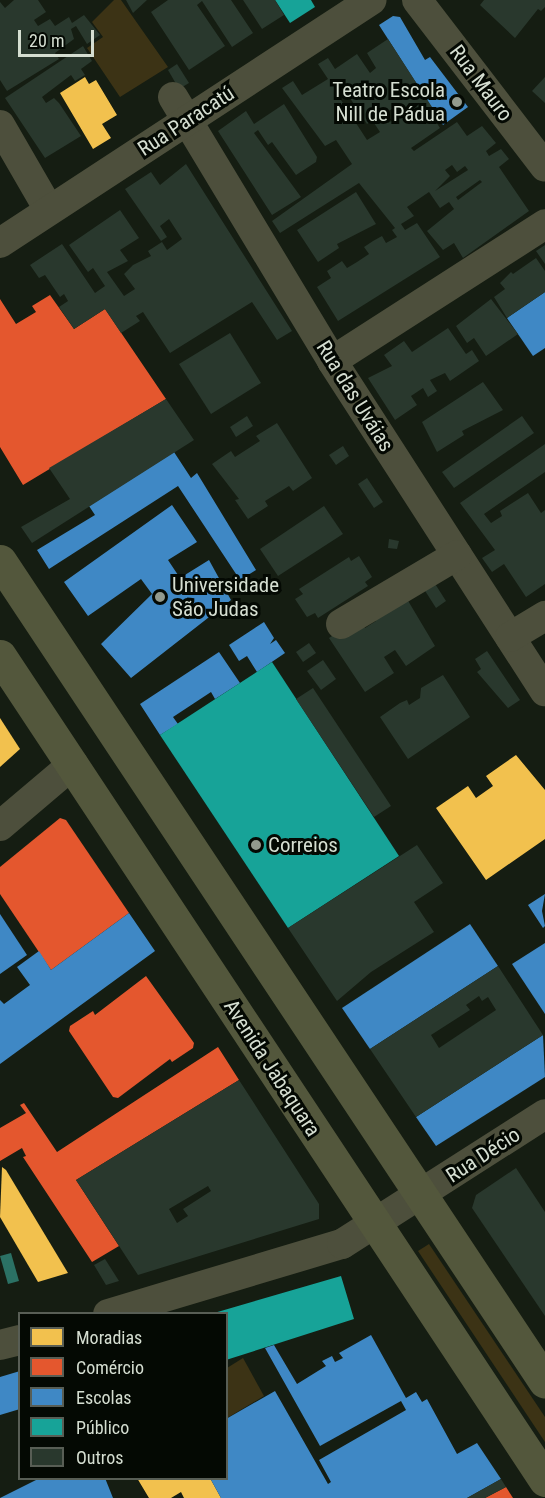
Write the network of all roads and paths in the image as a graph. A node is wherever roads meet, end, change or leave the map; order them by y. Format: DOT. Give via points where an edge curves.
graph roads {
  1 [pos="372,0"];
  2 [pos="417,0"];
  3 [pos="179,109"];
  4 [pos="0,125"];
  5 [pos="545,167"];
  6 [pos="49,210"];
  7 [pos="545,224"];
  8 [pos="0,243"];
  9 [pos="332,361"];
  10 [pos="457,555"];
  11 [pos="0,561"];
  12 [pos="545,616"];
  13 [pos="341,624"];
  14 [pos="510,637"];
  15 [pos="0,656"];
  16 [pos="545,692"];
  17 [pos="73,764"];
  18 [pos="0,826"];
  19 [pos="545,1114"];
  20 [pos="421,1196"];
  21 [pos="375,1224"];
  22 [pos="115,1312"];
  23 [pos="18,1340"];
  24 [pos="0,1345"];
  25 [pos="540,1364"];
  26 [pos="545,1480"];
  1 -- 3 [label="street, Rua Paracatú"];
  2 -- 5 [label="street, Rua Mauro"];
  3 -- 6 [label="street, Rua Paracatú"];
  3 -- 9 [label="street, Rua das Uváias"];
  4 -- 6 [label="street"];
  6 -- 8 [label="street, Rua Paracatú"];
  7 -- 9 [label="street"];
  9 -- 10 [label="street, Rua das Uváias"];
  10 -- 13 [label="street"];
  10 -- 14 [label="street, Rua das Uváias"];
  11 -- 20 [label="main road"];
  12 -- 14 [label="street"];
  14 -- 16 [label="street, Rua das Uváias"];
  15 -- 17 [label="main road, Avenida Jabaquara"];
  17 -- 18 [label="street"];
  17 -- 21 [label="main road, Avenida Jabaquara"];
  19 -- 20 [label="street, Rua Décio"];
  20 -- 21 [label="street, Rua Décio"];
  20 -- 25 [label="main road"];
  21 -- 22 [label="street, Rua Décio" via="342,1244"];
  21 -- 26 [label="main road, Avenida Jabaquara"];
  23 -- 24 [label="street"];
}
